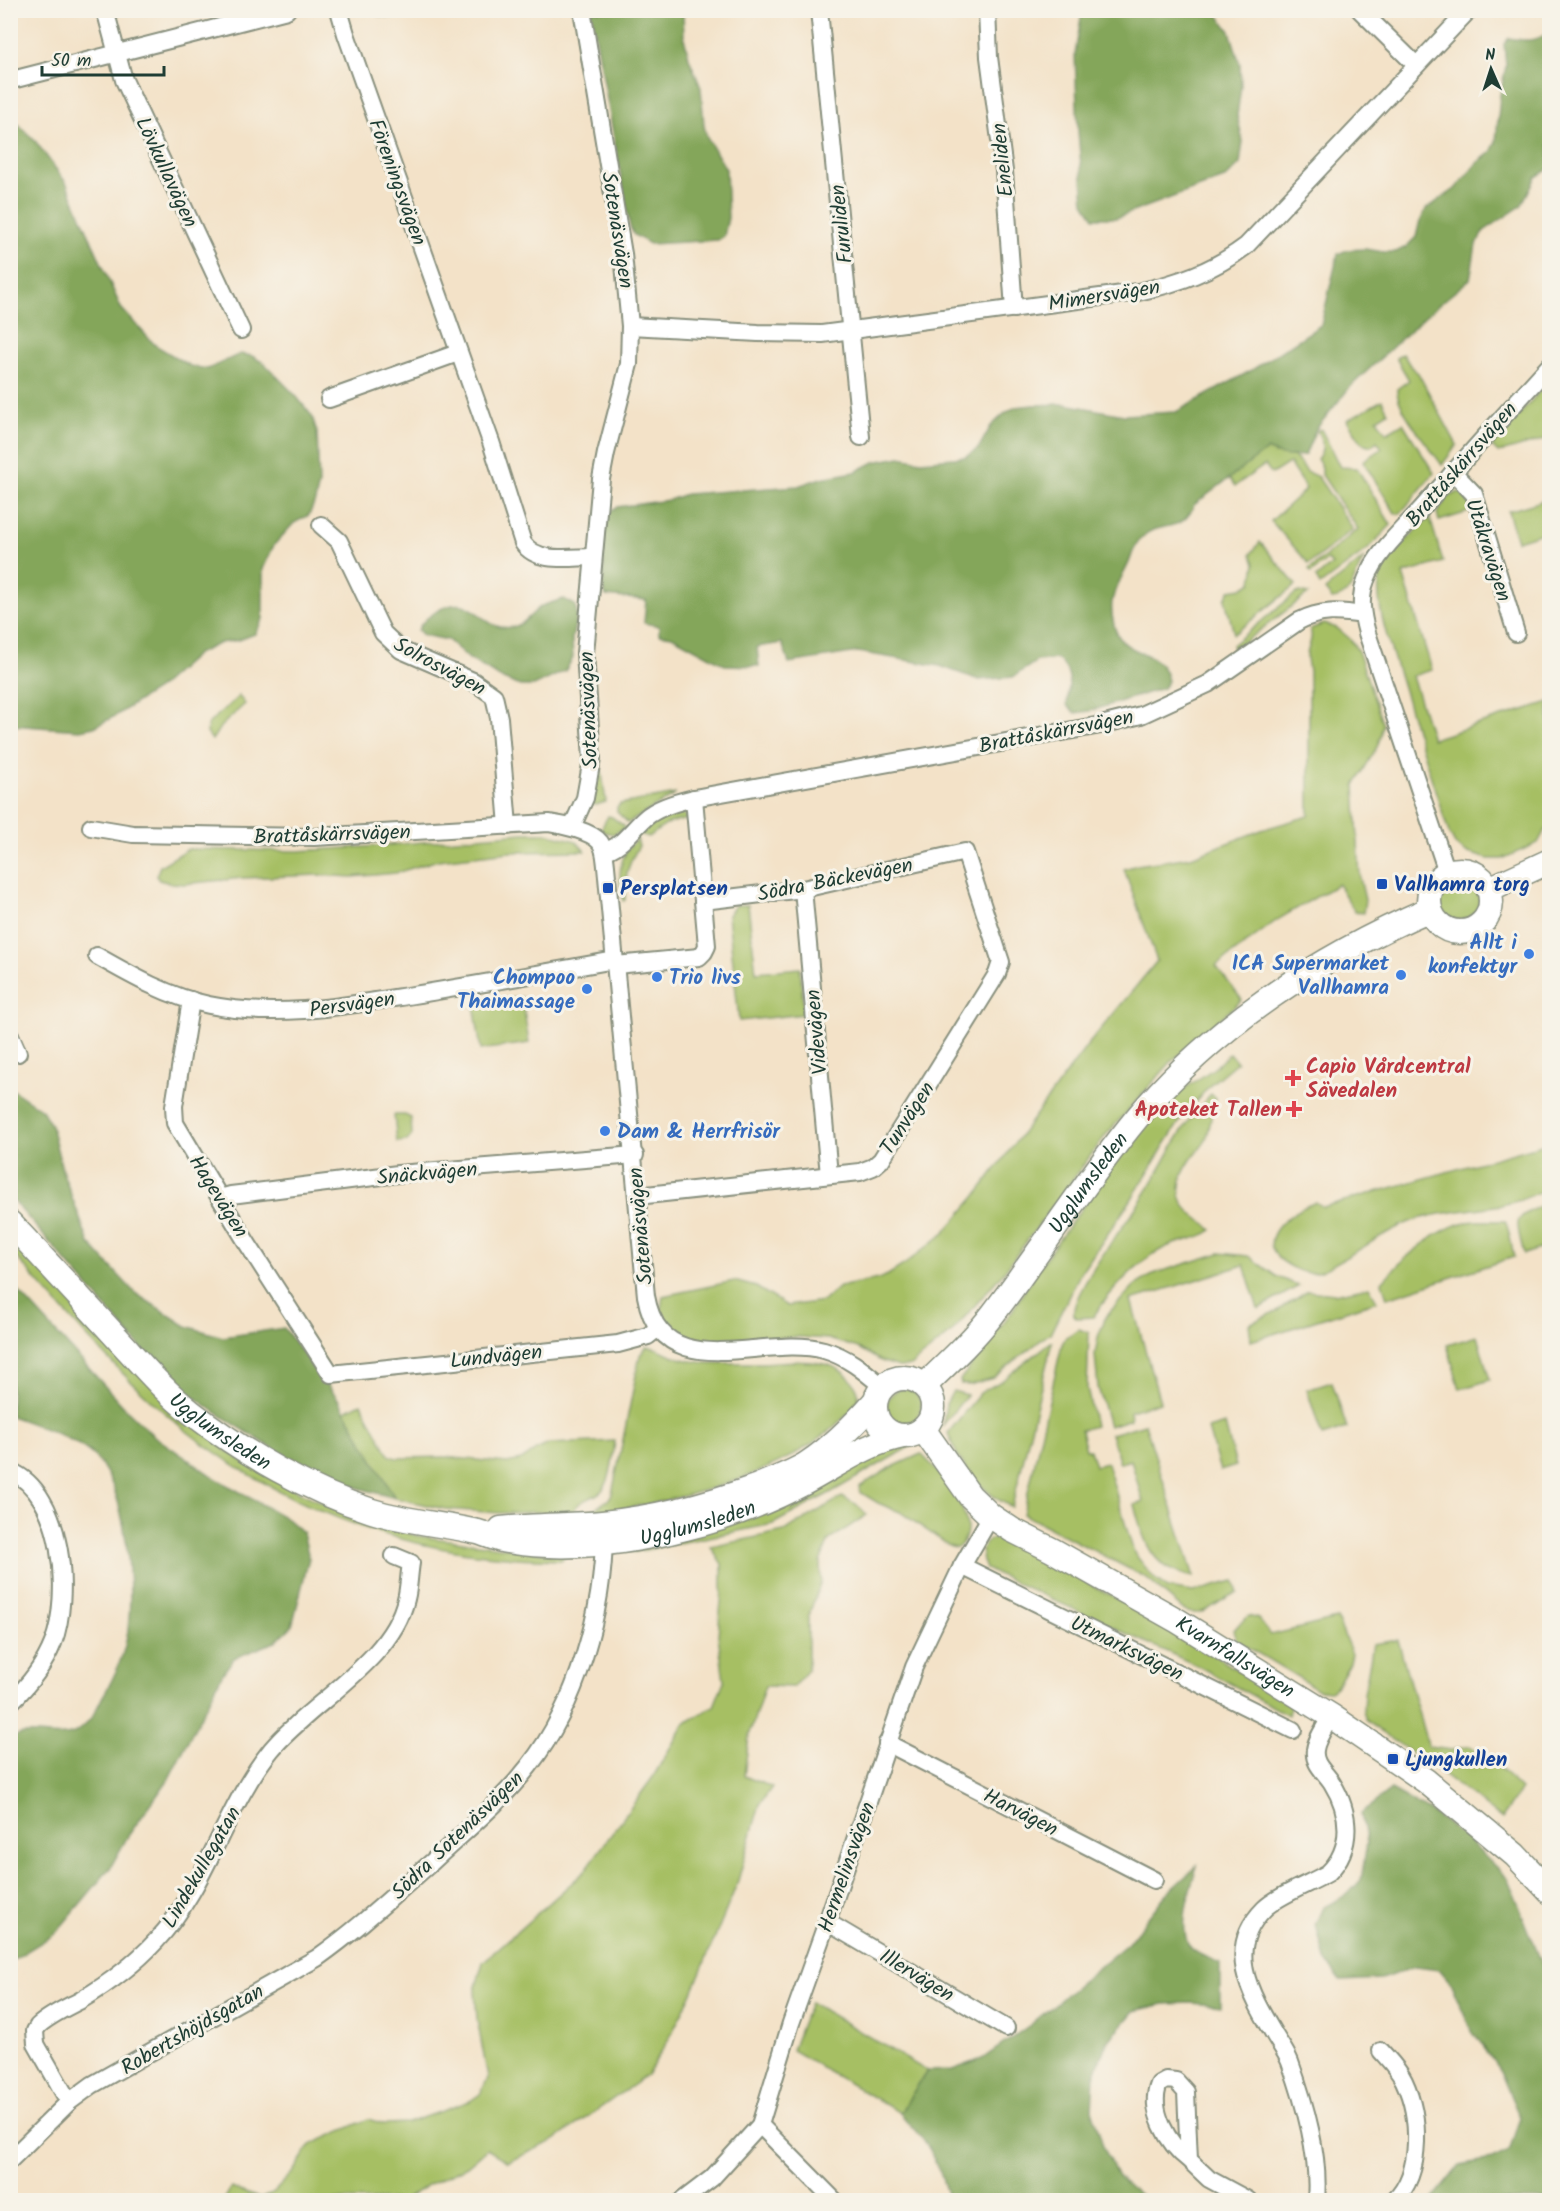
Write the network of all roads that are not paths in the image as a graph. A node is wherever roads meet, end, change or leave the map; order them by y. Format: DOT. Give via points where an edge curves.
graph roads {
  1 [pos="103,10"];
  2 [pos="288,10"];
  3 [pos="339,10"];
  4 [pos="582,10"];
  5 [pos="819,10"];
  6 [pos="987,10"];
  7 [pos="1360,10"];
  8 [pos="1469,10"];
  9 [pos="116,54"];
  10 [pos="1416,65"];
  11 [pos="12,80"];
  12 [pos="1014,309"];
  13 [pos="630,326"];
  14 [pos="852,329"];
  15 [pos="241,330"];
  16 [pos="458,353"];
  17 [pos="1550,365"];
  18 [pos="329,399"];
  19 [pos="861,437"];
  20 [pos="1453,472"];
  21 [pos="321,525"];
  22 [pos="593,557"];
  23 [pos="1362,615"];
  24 [pos="1516,633"];
  25 [pos="694,798"];
  26 [pos="508,826"];
  27 [pos="91,827"];
  28 [pos="572,827"];
  29 [pos="604,851"];
  30 [pos="965,852"];
  31 [pos="1550,861"];
  32 [pos="1448,872"];
  33 [pos="803,889"];
  34 [pos="1489,889"];
  35 [pos="704,901"];
  36 [pos="1430,909"];
  37 [pos="97,956"];
  38 [pos="616,963"];
  39 [pos="191,1000"];
  40 [pos="10,1035"];
  41 [pos="18,1053"];
  42 [pos="634,1155"];
  43 [pos="829,1175"];
  44 [pos="637,1196"];
  45 [pos="220,1198"];
  46 [pos="10,1223"];
  47 [pos="657,1328"];
  48 [pos="331,1374"];
  49 [pos="924,1386"];
  50 [pos="879,1394"];
  51 [pos="913,1432"];
  52 [pos="10,1471"];
  53 [pos="991,1516"];
  54 [pos="604,1533"];
  55 [pos="394,1556"];
  56 [pos="962,1566"];
  57 [pos="10,1703"];
  58 [pos="1331,1716"];
  59 [pos="1293,1730"];
  60 [pos="887,1743"];
  61 [pos="1154,1880"];
  62 [pos="1550,1892"];
  63 [pos="380,1908"];
  64 [pos="828,1922"];
  65 [pos="1006,2028"];
  66 [pos="1381,2051"];
  67 [pos="69,2102"];
  68 [pos="760,2125"];
  69 [pos="10,2160"];
  70 [pos="1189,2160"];
  71 [pos="683,2200"];
  72 [pos="834,2200"];
  73 [pos="1248,2200"];
  74 [pos="1316,2200"];
  75 [pos="1395,2200"];
  1 -- 9 [label="street, Lövkullavägen"];
  2 -- 9 [label="street"];
  3 -- 16 [label="street, Föreningsvägen"];
  4 -- 13 [label="street, Sotenäsvägen" via="623,254"];
  5 -- 14 [label="street, Furuliden"];
  6 -- 12 [label="street, Eneliden"];
  7 -- 10 [label="street"];
  8 -- 10 [label="street, Mimersvägen"];
  9 -- 11 [label="street"];
  9 -- 15 [label="street, Lövkullavägen" via="124,80"];
  10 -- 12 [label="street, Mimersvägen" via="1246,246 1219,265 1181,281 1138,292"];
  12 -- 14 [label="street, Mimersvägen"];
  13 -- 14 [label="street, Mimersvägen" via="788,334"];
  13 -- 22 [label="street, Sotenäsvägen" via="628,364 603,471"];
  14 -- 19 [label="street, Furuliden"];
  16 -- 18 [label="street"];
  16 -- 22 [label="street, Föreningsvägen" via="523,543 534,555"];
  17 -- 20 [label="street, Brattåskärrsvägen"];
  20 -- 23 [label="street, Brattåskärrsvägen" via="1366,578 1361,594"];
  20 -- 24 [label="street, Utåkravägen" via="1474,494"];
  21 -- 26 [label="street, Solrosvägen" via="339,541 391,643 473,681 494,696"];
  22 -- 28 [label="street, Sotenäsvägen" via="585,653 592,759 585,798"];
  23 -- 25 [label="street, Brattåskärrsvägen" via="1312,615 1208,684 1141,715"];
  23 -- 32 [label="street"];
  25 -- 29 [label="street, Brattåskärrsvägen" via="649,815 617,845"];
  25 -- 35 [label="street"];
  26 -- 27 [label="street, Brattåskärrsvägen" via="314,837 133,834"];
  26 -- 28 [label="street, Brattåskärrsvägen" via="549,823"];
  28 -- 29 [label="street" via="599,840"];
  29 -- 38 [label="street, Sotenäsvägen"];
  30 -- 33 [label="street, Södra Bäckevägen"];
  30 -- 43 [label="street, Tunvägen" via="1000,955 999,969 881,1160 867,1171"];
  31 -- 34 [label="street"];
  32 -- 34 [label="street" via="1471,872"];
  32 -- 36 [label="street" via="1432,888"];
  33 -- 35 [label="street, Södra Bäckevägen"];
  33 -- 43 [label="street, Videvägen"];
  34 -- 36 [label="street" via="1491,906 1486,918 1467,932 1444,928"];
  35 -- 38 [label="street" via="706,946 699,957"];
  36 -- 49 [label="street, Ugglumsleden" via="1366,940 1282,989 1177,1075 1111,1150 993,1314"];
  37 -- 39 [label="street, Persvägen" via="139,980"];
  38 -- 39 [label="street, Persvägen" via="311,1010 249,1011"];
  38 -- 42 [label="street, Sotenäsvägen"];
  39 -- 45 [label="street, Hagevägen" via="174,1116"];
  40 -- 41 [label="street"];
  42 -- 44 [label="street, Sotenäsvägen"];
  42 -- 45 [label="street, Snäckvägen" via="398,1174"];
  43 -- 44 [label="street, Tunvägen"];
  44 -- 47 [label="street, Sotenäsvägen" via="646,1296"];
  45 -- 48 [label="street, Hagevägen"];
  46 -- 54 [label="street, Ugglumsleden" via="191,1412 298,1480 372,1511 506,1541 576,1545"];
  47 -- 48 [label="street, Lundvägen" via="648,1336 618,1344"];
  47 -- 50 [label="street" via="670,1340 706,1352 801,1347 823,1350 852,1362"];
  49 -- 50 [label="street, Ugglumsleden" via="906,1377 891,1381"];
  49 -- 51 [label="street" via="930,1394 932,1415"];
  50 -- 51 [label="street" via="876,1415 883,1428 896,1435"];
  50 -- 54 [label="street, Ugglumsleden" via="838,1440 807,1464 680,1512"];
  51 -- 53 [label="street, Kvarnfallsvägen"];
  51 -- 54 [label="street, Ugglumsleden" via="875,1444 804,1483 738,1512 651,1537"];
  52 -- 57 [label="street" via="31,1485 46,1509 56,1538 62,1581 54,1641 37,1674"];
  53 -- 56 [label="street, Hermelinsvägen"];
  53 -- 58 [label="street, Kvarnfallsvägen" via="1178,1621"];
  54 -- 63 [label="street, Södra Sotenäsvägen" via="597,1604 574,1689 544,1745 512,1786 478,1820"];
  55 -- 67 [label="street, Lindekullegatan" via="411,1563 406,1601 390,1636 271,1751 183,1905 158,1940 103,1986 35,2031 36,2044"];
  56 -- 59 [label="street, Utmarksvägen"];
  56 -- 60 [label="street, Hermelinsvägen" via="914,1667"];
  58 -- 62 [label="street, Kvarnfallsvägen" via="1426,1781 1515,1855"];
  58 -- 74 [label="street" via="1317,1742 1315,1755 1344,1809 1344,1849 1328,1873 1265,1907 1249,1928 1243,1948 1243,1967 1249,1985 1289,2059 1314,2151"];
  60 -- 61 [label="street, Harvägen"];
  60 -- 64 [label="street, Hermelinsvägen"];
  63 -- 67 [label="street, Robertshöjdsgatan" via="317,1958 92,2085"];
  64 -- 65 [label="street, Illervägen"];
  64 -- 68 [label="street, Hermelinsvägen" via="791,2023"];
  66 -- 75 [label="street" via="1403,2079 1413,2103 1416,2161 1404,2192"];
  67 -- 69 [label="street, Robertshöjdsgatan"];
  68 -- 71 [label="street, Hermelinsvägen" via="712,2178"];
  68 -- 72 [label="street"];
  70 -- 73 [label="street" via="1209,2179"];
}
